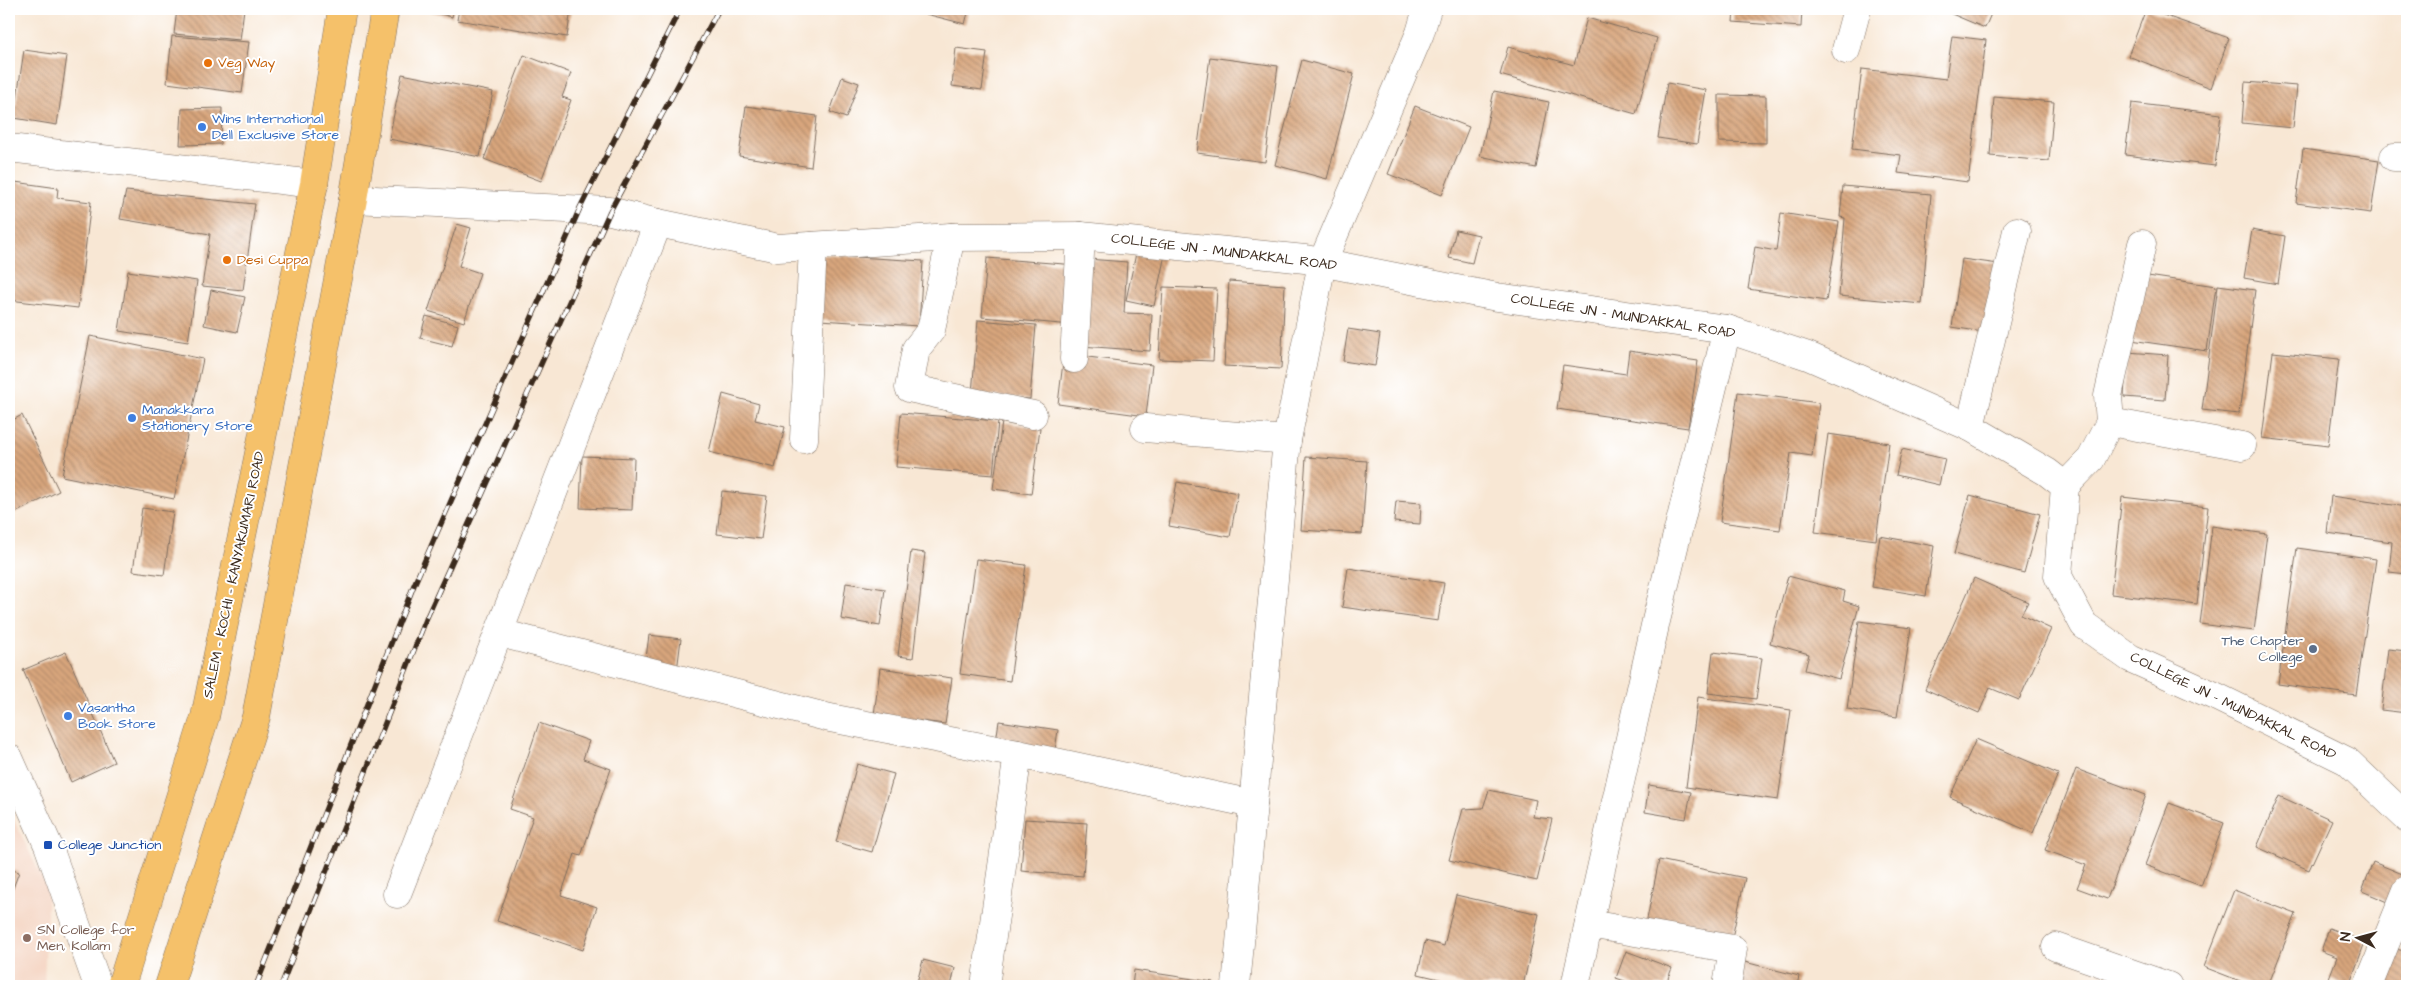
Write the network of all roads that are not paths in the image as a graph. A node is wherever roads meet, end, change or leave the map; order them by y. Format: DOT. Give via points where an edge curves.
graph roads {
  1 [pos="342,9"];
  2 [pos="385,9"];
  3 [pos="1427,9"];
  4 [pos="1857,9"];
  5 [pos="1846,50"];
  6 [pos="9,148"];
  7 [pos="314,184"];
  8 [pos="352,199"];
  9 [pos="658,223"];
  10 [pos="2017,231"];
  11 [pos="1081,236"];
  12 [pos="951,237"];
  13 [pos="2142,244"];
  14 [pos="813,246"];
  15 [pos="1322,262"];
  16 [pos="1727,329"];
  17 [pos="1074,359"];
  18 [pos="1033,415"];
  19 [pos="2110,422"];
  20 [pos="1970,427"];
  21 [pos="1145,428"];
  22 [pos="804,439"];
  23 [pos="1287,440"];
  24 [pos="2242,446"];
  25 [pos="2065,486"];
  26 [pos="500,633"];
  27 [pos="1018,754"];
  28 [pos="9,758"];
  29 [pos="1254,804"];
  30 [pos="2407,818"];
  31 [pos="2407,890"];
  32 [pos="397,894"];
  33 [pos="1589,924"];
  34 [pos="2056,947"];
  35 [pos="98,986"];
  36 [pos="121,986"];
  37 [pos="169,986"];
  38 [pos="984,986"];
  39 [pos="1236,986"];
  40 [pos="1575,986"];
  41 [pos="1727,986"];
  42 [pos="2168,986"];
  43 [pos="2368,986"];
  1 -- 7 [label="main road, SALEM - KOCHI - KANYAKUMARI ROAD"];
  2 -- 8 [label="main road"];
  3 -- 15 [label="street" via="1420,33"];
  4 -- 5 [label="street"];
  6 -- 7 [label="street"];
  7 -- 36 [label="main road, SALEM - KOCHI - KANYAKUMARI ROAD" via="205,717"];
  8 -- 9 [label="street, COLLEGE JN - MUNDAKKAL ROAD" via="610,211"];
  8 -- 37 [label="main road" via="256,717"];
  9 -- 14 [label="street, COLLEGE JN - MUNDAKKAL ROAD" via="778,248"];
  9 -- 26 [label="street"];
  10 -- 20 [label="street"];
  11 -- 12 [label="street, COLLEGE JN - MUNDAKKAL ROAD"];
  11 -- 15 [label="street, COLLEGE JN - MUNDAKKAL ROAD"];
  11 -- 17 [label="street"];
  12 -- 14 [label="street, COLLEGE JN - MUNDAKKAL ROAD"];
  12 -- 18 [label="street" via="931,330 916,349 910,388"];
  13 -- 19 [label="street" via="2108,396"];
  14 -- 22 [label="street"];
  15 -- 16 [label="street, COLLEGE JN - MUNDAKKAL ROAD" via="1497,297"];
  15 -- 23 [label="street"];
  16 -- 20 [label="street, COLLEGE JN - MUNDAKKAL ROAD" via="1808,356"];
  16 -- 33 [label="street" via="1656,621"];
  19 -- 24 [label="street"];
  19 -- 25 [label="street" via="2091,458"];
  20 -- 25 [label="street, COLLEGE JN - MUNDAKKAL ROAD"];
  21 -- 23 [label="street"];
  23 -- 29 [label="street"];
  25 -- 30 [label="street, COLLEGE JN - MUNDAKKAL ROAD" via="2058,576 2084,625 2130,658 2347,761"];
  26 -- 27 [label="street" via="830,718"];
  26 -- 32 [label="street"];
  27 -- 29 [label="street"];
  27 -- 38 [label="street"];
  28 -- 35 [label="street" via="48,845"];
  29 -- 39 [label="street"];
  31 -- 43 [label="street"];
  33 -- 40 [label="street"];
  33 -- 41 [label="street" via="1733,949"];
  34 -- 42 [label="street"];
}
